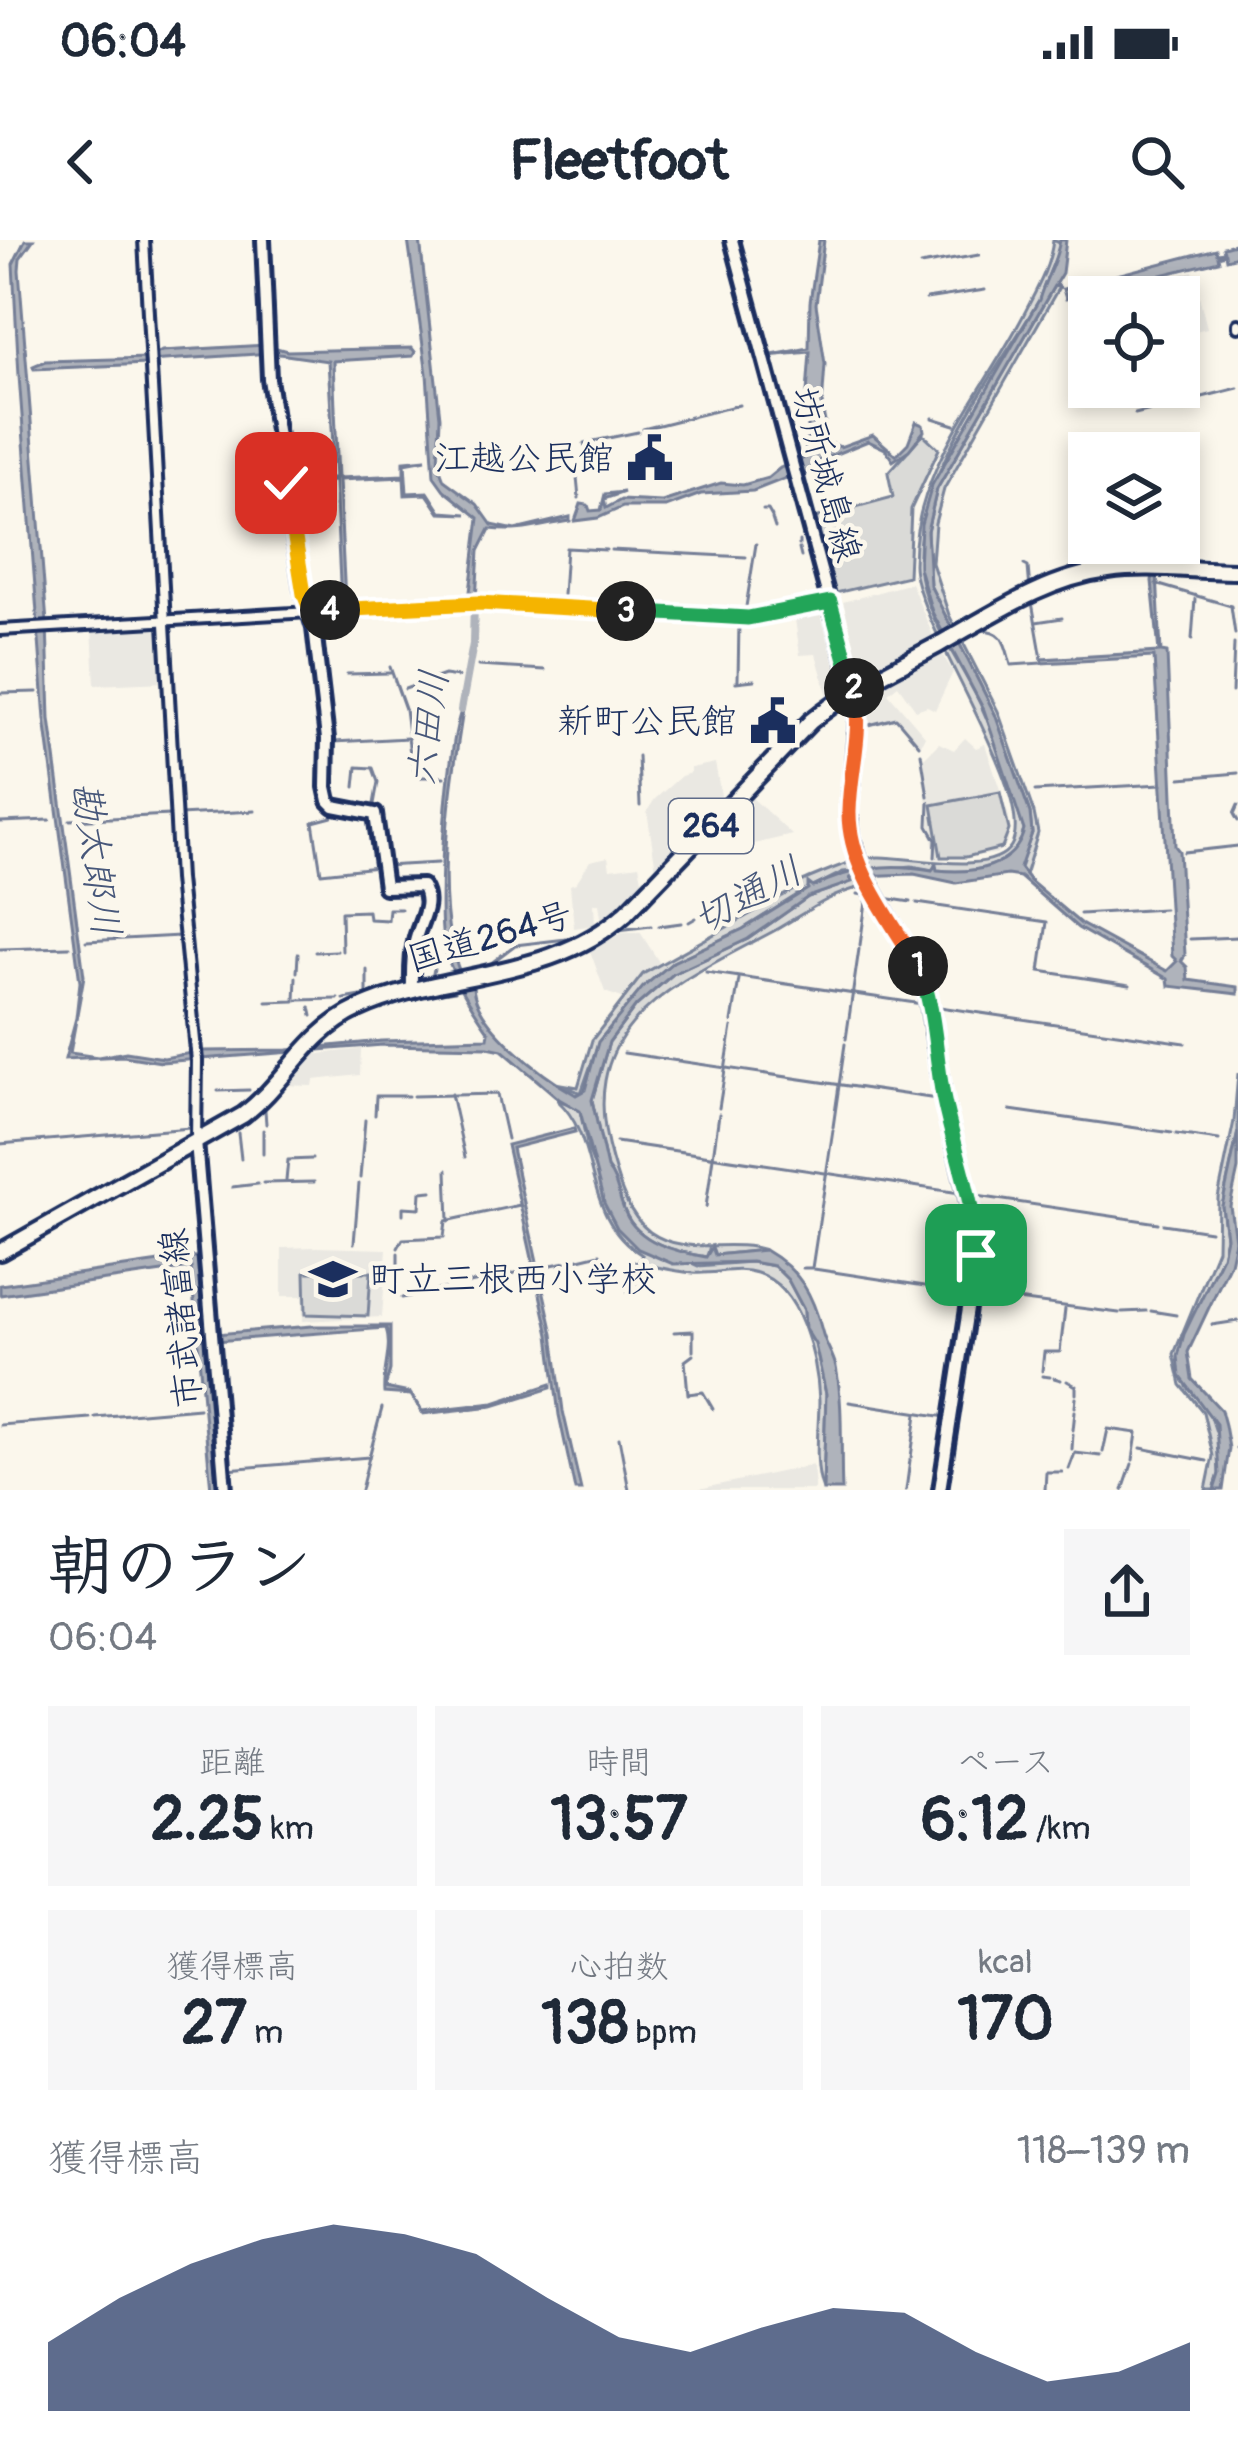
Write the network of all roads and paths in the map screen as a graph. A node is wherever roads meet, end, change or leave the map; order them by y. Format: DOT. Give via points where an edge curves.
graph roads {
  1 [pos="144,240"];
  2 [pos="263,240"];
  3 [pos="732,240"];
  4 [pos="1238,572"];
  5 [pos="830,602"];
  6 [pos="311,611"];
  7 [pos="165,619"];
  8 [pos="0,630"];
  9 [pos="854,690"];
  10 [pos="412,992"];
  11 [pos="196,1142"];
  12 [pos="0,1252"];
  13 [pos="225,1490"];
  14 [pos="940,1490"];
  1 -- 7 [label="street"];
  2 -- 6 [label="main road" via="270,388"];
  3 -- 5 [label="main road, 坊所城島線"];
  4 -- 9 [label="highway, 国道264号 / 264" via="1089,573 1038,591"];
  5 -- 6 [label="street" via="741,618 479,603"];
  5 -- 9 [label="main road, 坊所城島線"];
  6 -- 7 [label="street"];
  6 -- 10 [label="main road" via="328,801 375,814 385,887 427,892"];
  7 -- 8 [label="street"];
  7 -- 11 [label="street"];
  9 -- 10 [label="highway, 国道264号 / 264" via="812,721 604,933 567,952"];
  9 -- 14 [label="main road, 坊所城島線" via="859,734 849,808 857,858 923,979 976,1242"];
  10 -- 11 [label="highway, 国道264号 / 264" via="355,1010 301,1052 252,1108"];
  11 -- 12 [label="highway, 国道264号 / 264"];
  11 -- 13 [label="main road, 市武諸富線"];
}
